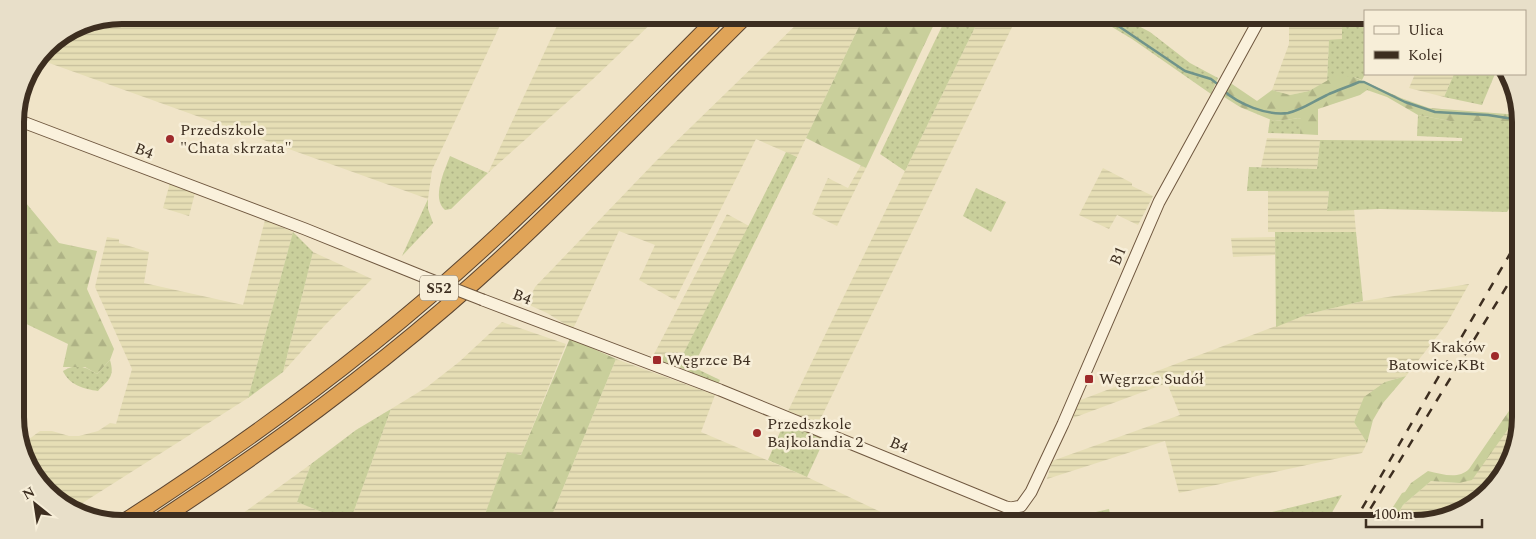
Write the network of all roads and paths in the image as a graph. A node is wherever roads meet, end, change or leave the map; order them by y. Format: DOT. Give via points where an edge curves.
graph roads {
  1 [pos="711,24"];
  2 [pos="738,24"];
  3 [pos="1257,24"];
  4 [pos="24,122"];
  5 [pos="1016,508"];
  6 [pos="134,515"];
  7 [pos="167,515"];
  1 -- 6 [label="highway, S52" via="530,206 422,303 338,372"];
  2 -- 7 [label="highway, S52" via="512,248 417,331 310,415"];
  3 -- 5 [label="street, B1" via="1159,202 1036,483 1024,503"];
  4 -- 5 [label="street, B4, bridge" via="650,362 1006,507"];
}
